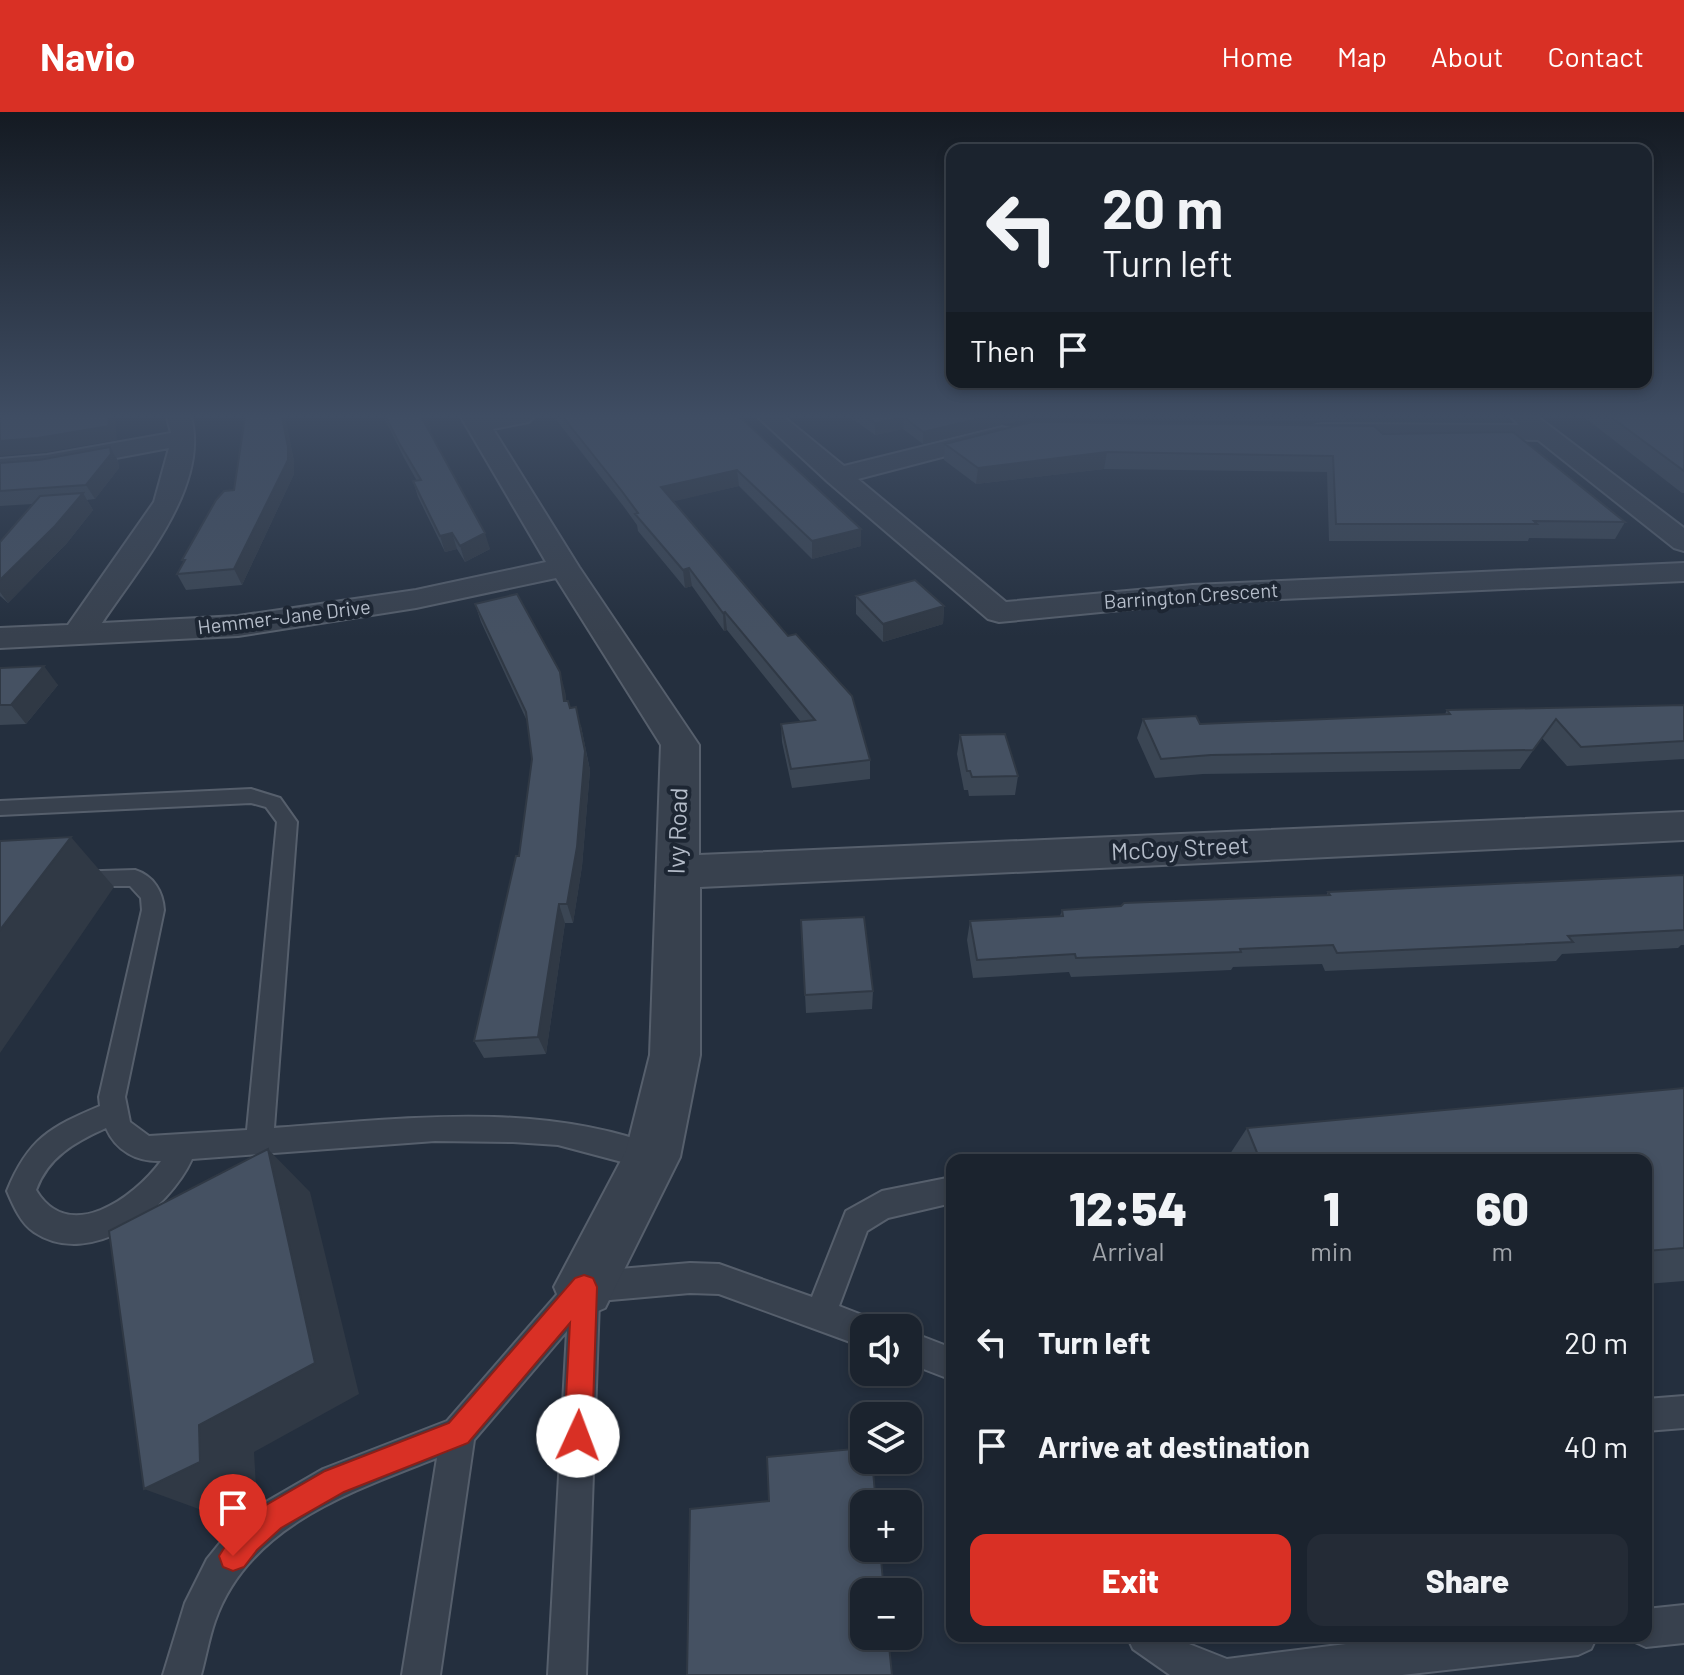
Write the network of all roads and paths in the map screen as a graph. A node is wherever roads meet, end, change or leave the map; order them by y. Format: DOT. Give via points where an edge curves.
graph roads {
  1 [pos="170,490"];
  2 [pos="518,490"];
  3 [pos="854,490"];
  4 [pos="1617,490"];
  5 [pos="1684,542"];
  6 [pos="564,567"];
  7 [pos="1684,572"];
  8 [pos="78,634"];
  9 [pos="0,638"];
  10 [pos="0,808"];
  11 [pos="1684,826"];
  12 [pos="676,872"];
  13 [pos="45,880"];
  14 [pos="115,1112"];
  15 [pos="259,1141"];
  16 [pos="184,1146"];
  17 [pos="652,1157"];
  18 [pos="946,1191"];
  19 [pos="584,1287"];
  20 [pos="820,1315"];
  21 [pos="850,1326"];
  22 [pos="922,1352"];
  23 [pos="946,1362"];
  24 [pos="1684,1412"];
  25 [pos="1652,1415"];
  26 [pos="458,1433"];
  27 [pos="1684,1624"];
  28 [pos="1652,1627"];
  29 [pos="1154,1642"];
  30 [pos="1525,1642"];
  31 [pos="182,1675"];
  32 [pos="421,1675"];
  33 [pos="567,1675"];
  34 [pos="1220,1675"];
  35 [pos="1234,1675"];
  1 -- 8 [label="street" via="168,502"];
  2 -- 6 [label="street, Ivy Road"];
  3 -- 7 [label="street, Barrington Crescent" via="999,612 1193,594"];
  4 -- 5 [label="street"];
  6 -- 8 [label="street, Hemmer-Jane Drive" via="416,599 238,626"];
  6 -- 12 [label="street, Ivy Road" via="680,745"];
  8 -- 9 [label="street, Hemmer-Jane Drive"];
  10 -- 15 [label="lane" via="251,796 277,803 287,822"];
  11 -- 12 [label="street, McCoy Street"];
  12 -- 17 [label="street, Ivy Road" via="675,1055"];
  13 -- 14 [label="lane" via="135,878 152,895 112,1097"];
  14 -- 16 [label="lane" via="126,1140 148,1149"];
  14 -- 16 [label="lane" via="68,1133 28,1167 21,1191 31,1211 49,1225 98,1226 125,1213 168,1178"];
  15 -- 16 [label="lane"];
  15 -- 17 [label="lane" via="435,1129 513,1130 558,1133"];
  17 -- 19 [label="street, Ivy Road"];
  18 -- 20 [label="lane" via="882,1205 856,1221"];
  19 -- 20 [label="lane" via="719,1279"];
  19 -- 26 [label="lane"];
  19 -- 33 [label="lane"];
  20 -- 21 [label="lane"];
  22 -- 23 [label="lane"];
  24 -- 25 [label="lane"];
  26 -- 31 [label="lane" via="335,1481 271,1518 220,1572 198,1616"];
  26 -- 32 [label="lane"];
  27 -- 28 [label="lane"];
  29 -- 34 [label="lane" via="1177,1659"];
  30 -- 35 [label="lane"];
}
